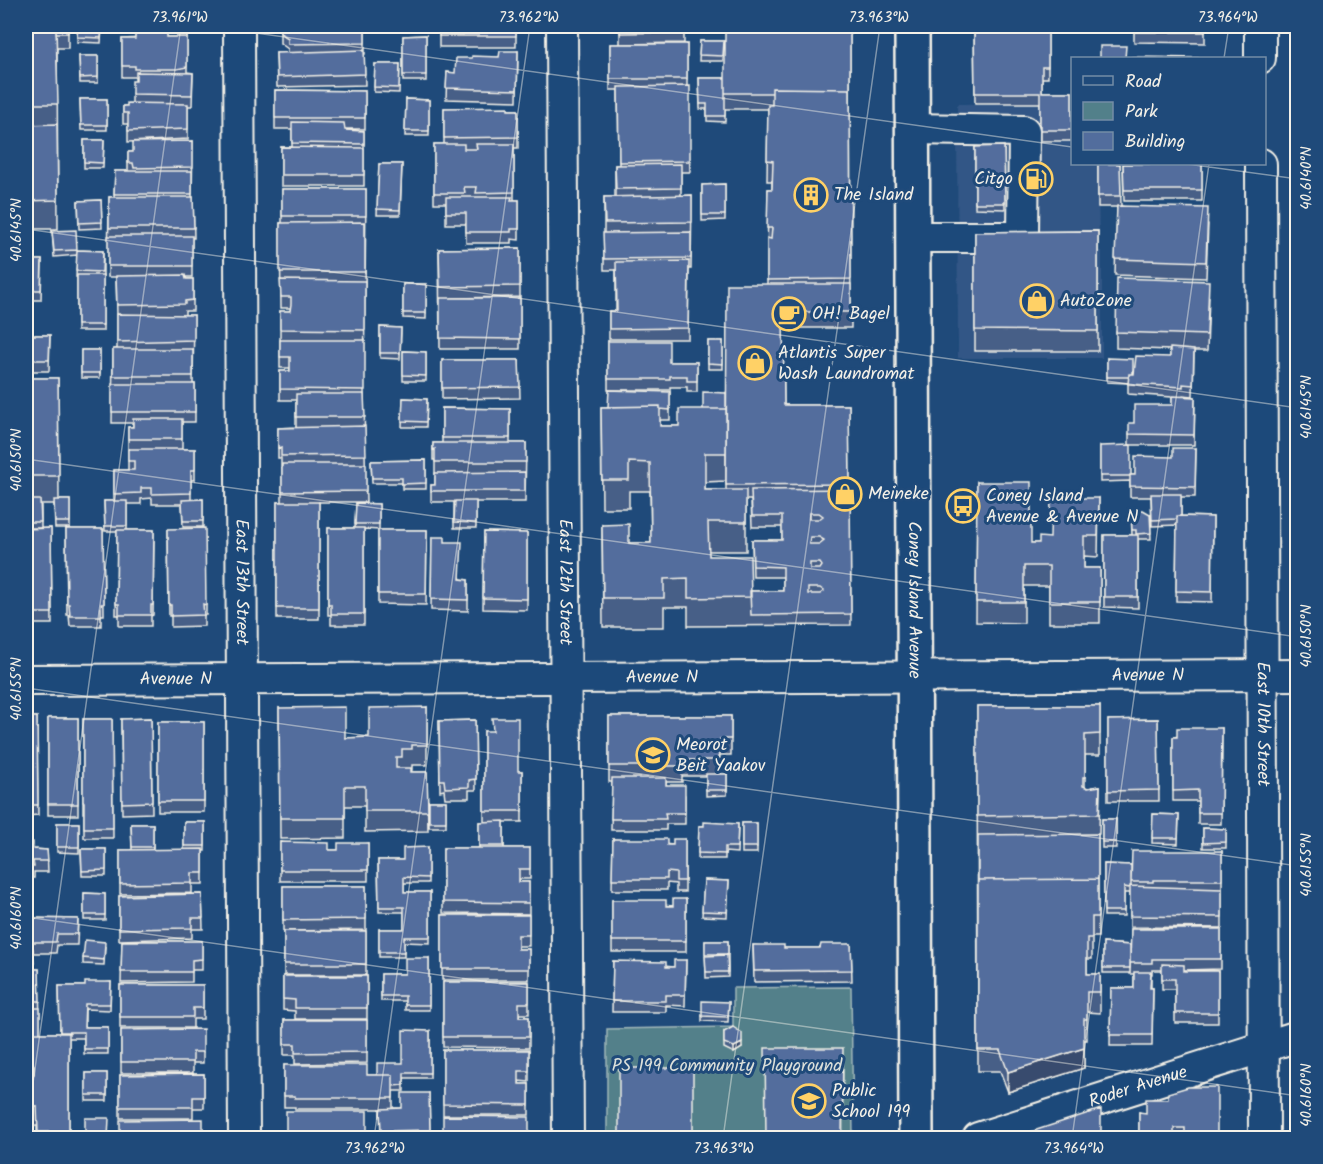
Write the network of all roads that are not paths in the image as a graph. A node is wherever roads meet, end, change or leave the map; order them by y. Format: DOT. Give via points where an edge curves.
graph roads {
  1 [pos="239,26"];
  2 [pos="562,26"];
  3 [pos="912,26"];
  4 [pos="1260,26"];
  5 [pos="1260,57"];
  6 [pos="912,129"];
  7 [pos="1261,165"];
  8 [pos="913,237"];
  9 [pos="1263,675"];
  10 [pos="1298,675"];
  11 [pos="914,677"];
  12 [pos="566,678"];
  13 [pos="242,679"];
  14 [pos="26,680"];
  15 [pos="1298,1036"];
  16 [pos="1264,1047"];
  17 [pos="244,1138"];
  18 [pos="568,1138"];
  19 [pos="916,1138"];
  20 [pos="978,1138"];
  21 [pos="1264,1138"];
  1 -- 13 [label="street, East 13th Street"];
  2 -- 12 [label="street, East 12th Street"];
  3 -- 6 [label="main road, Coney Island Avenue"];
  4 -- 5 [label="street"];
  6 -- 8 [label="main road, Coney Island Avenue"];
  6 -- 8 [label="street" via="1024,131 1023,237"];
  7 -- 9 [label="street, East 10th Street"];
  8 -- 11 [label="main road, Coney Island Avenue"];
  9 -- 10 [label="street, Avenue N"];
  9 -- 11 [label="street, Avenue N"];
  9 -- 16 [label="street, East 10th Street"];
  11 -- 12 [label="street, Avenue N"];
  11 -- 19 [label="main road, Coney Island Avenue"];
  12 -- 13 [label="street, Avenue N"];
  12 -- 18 [label="street, East 12th Street"];
  13 -- 14 [label="street, Avenue N"];
  13 -- 17 [label="street, East 13th Street"];
  15 -- 16 [label="street, Roder Avenue"];
  16 -- 20 [label="street, Roder Avenue"];
  16 -- 21 [label="street, East 10th Street"];
}
